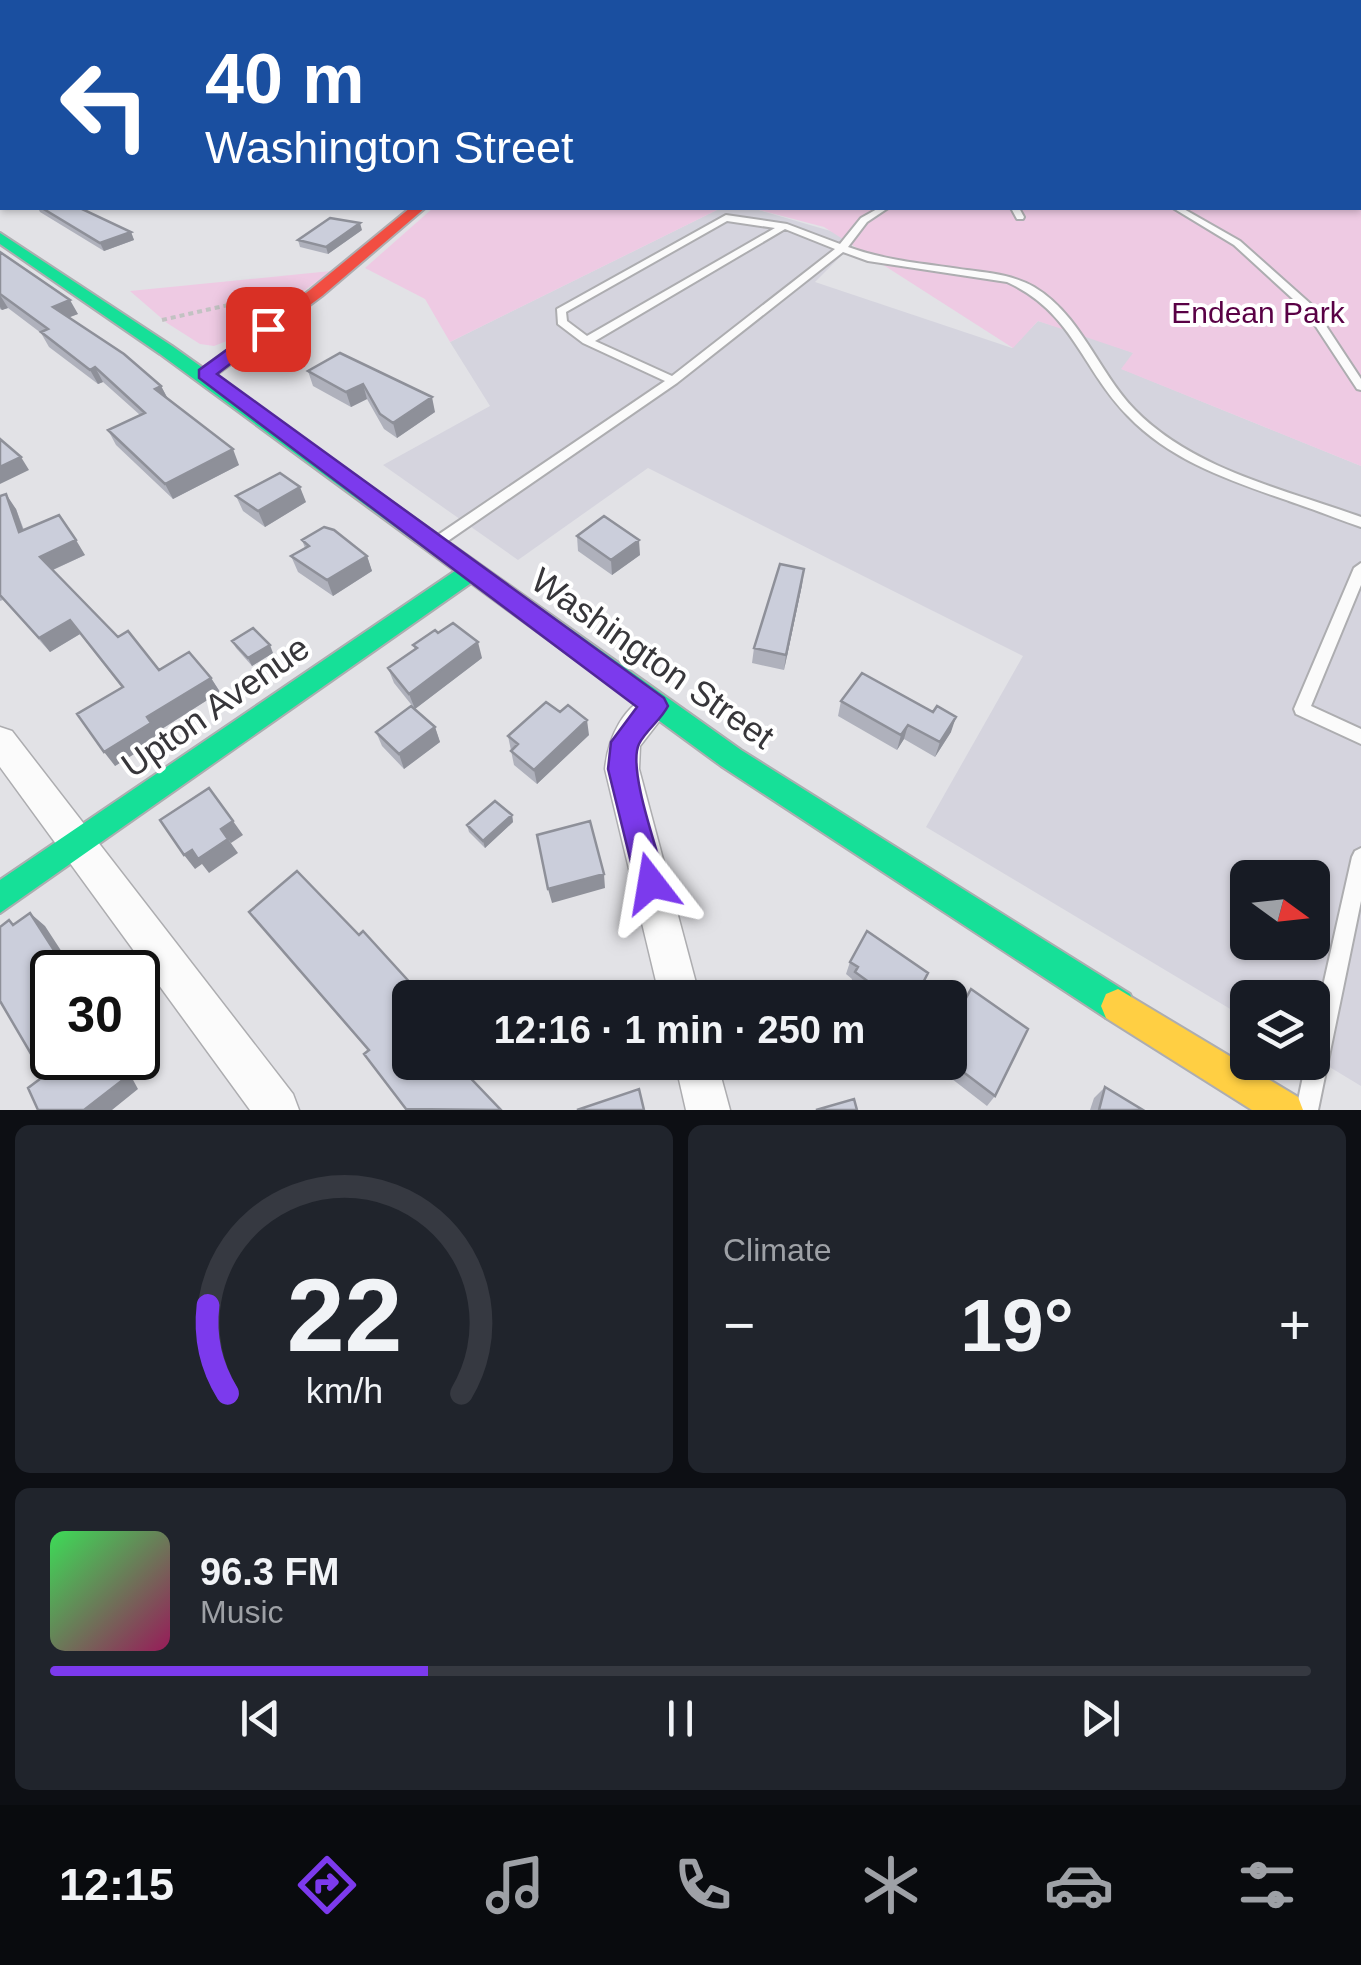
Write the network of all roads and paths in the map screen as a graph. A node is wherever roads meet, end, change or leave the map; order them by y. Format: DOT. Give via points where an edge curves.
graph roads {
  1 [pos="416,210"];
  2 [pos="881,210"];
  3 [pos="1180,210"];
  4 [pos="784,226"];
  5 [pos="0,237"];
  6 [pos="842,247"];
  7 [pos="275,295"];
  8 [pos="162,320"];
  9 [pos="587,342"];
  10 [pos="206,374"];
  11 [pos="673,381"];
  12 [pos="1361,387"];
  13 [pos="1361,522"];
  14 [pos="434,544"];
  15 [pos="1361,568"];
  16 [pos="470,572"];
  17 [pos="654,706"];
  18 [pos="1361,737"];
  19 [pos="0,741"];
  20 [pos="80,842"];
  21 [pos="1361,856"];
  22 [pos="0,898"];
  23 [pos="675,980"];
  24 [pos="700,1080"];
  25 [pos="277,1110"];
  26 [pos="708,1110"];
  27 [pos="1285,1110"];
  28 [pos="1306,1110"];
  1 -- 10 [label="main road"];
  2 -- 6 [label="lane"];
  3 -- 12 [label="lane" via="1237,243 1309,308"];
  4 -- 6 [label="lane"];
  4 -- 9 [label="lane"];
  4 -- 9 [label="lane" via="726,218 600,287 561,311 562,322"];
  5 -- 10 [label="main road, Washington Street"];
  6 -- 11 [label="lane"];
  6 -- 13 [label="lane" via="868,258 1029,286 1064,317 1119,400 1168,444"];
  7 -- 8 [label="path"];
  9 -- 11 [label="lane"];
  10 -- 14 [label="main road, Washington Street"];
  11 -- 14 [label="lane"];
  14 -- 16 [label="main road, Washington Street"];
  15 -- 18 [label="lane" via="1302,709"];
  16 -- 17 [label="main road, Washington Street"];
  16 -- 20 [label="main road, Upton Avenue"];
  17 -- 23 [label="street" via="624,742 622,769"];
  17 -- 27 [label="main road, Washington Street" via="902,871"];
  19 -- 20 [label="street"];
  20 -- 22 [label="main road, Upton Avenue"];
  20 -- 25 [label="street"];
  21 -- 28 [label="lane"];
  24 -- 26 [label="street"];
}
